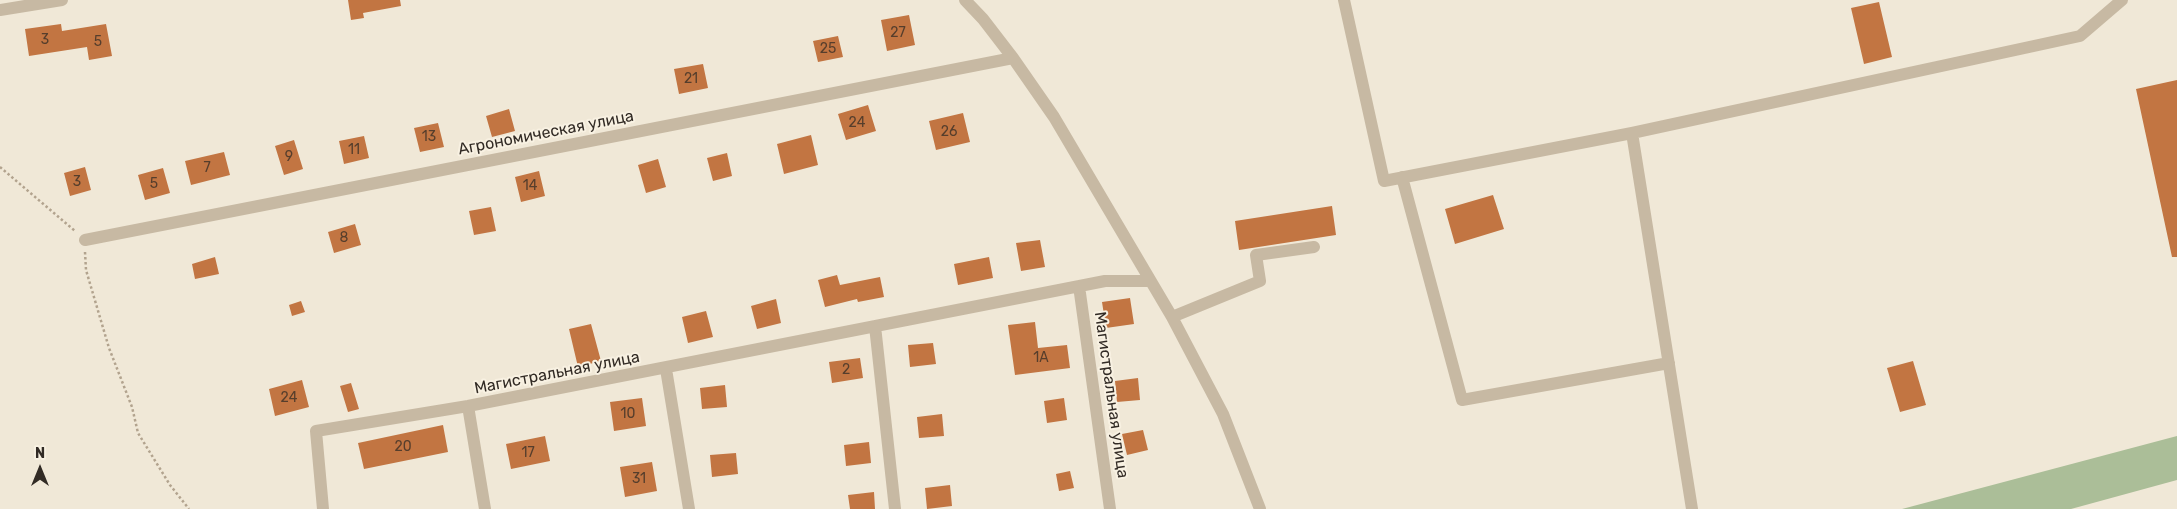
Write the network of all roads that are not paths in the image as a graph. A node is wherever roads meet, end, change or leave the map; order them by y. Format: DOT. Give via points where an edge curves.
graph roads {
  1 [pos="62,0"];
  2 [pos="965,0"];
  3 [pos="1344,0"];
  4 [pos="2122,0"];
  5 [pos="0,10"];
  6 [pos="1014,58"];
  7 [pos="1632,133"];
  8 [pos="1402,177"];
  9 [pos="85,240"];
  10 [pos="1314,247"];
  11 [pos="1150,281"];
  12 [pos="1079,286"];
  13 [pos="1172,317"];
  14 [pos="874,326"];
  15 [pos="1669,363"];
  16 [pos="666,368"];
  17 [pos="468,406"];
  18 [pos="323,509"];
  19 [pos="485,509"];
  20 [pos="689,509"];
  21 [pos="894,509"];
  22 [pos="1110,509"];
  23 [pos="1260,509"];
  24 [pos="1692,509"];
  1 -- 5 [label="street"];
  2 -- 6 [label="street"];
  3 -- 8 [label="street" via="1384,181"];
  4 -- 7 [label="street" via="2080,36"];
  6 -- 9 [label="street, Агрономическая улица"];
  6 -- 11 [label="street" via="1054,117"];
  7 -- 8 [label="street"];
  7 -- 15 [label="street"];
  8 -- 15 [label="street" via="1462,400"];
  10 -- 13 [label="street" via="1256,255 1260,281"];
  11 -- 12 [label="street, Магистральная улица"];
  11 -- 13 [label="street"];
  12 -- 14 [label="street, Магистральная улица"];
  12 -- 22 [label="street, Магистральная улица"];
  13 -- 23 [label="street" via="1223,414"];
  14 -- 16 [label="street, Магистральная улица"];
  14 -- 21 [label="street"];
  15 -- 24 [label="street"];
  16 -- 17 [label="street, Магистральная улица"];
  16 -- 20 [label="street"];
  17 -- 18 [label="street" via="316,431"];
  17 -- 19 [label="street, Магистральная улица"];
}
